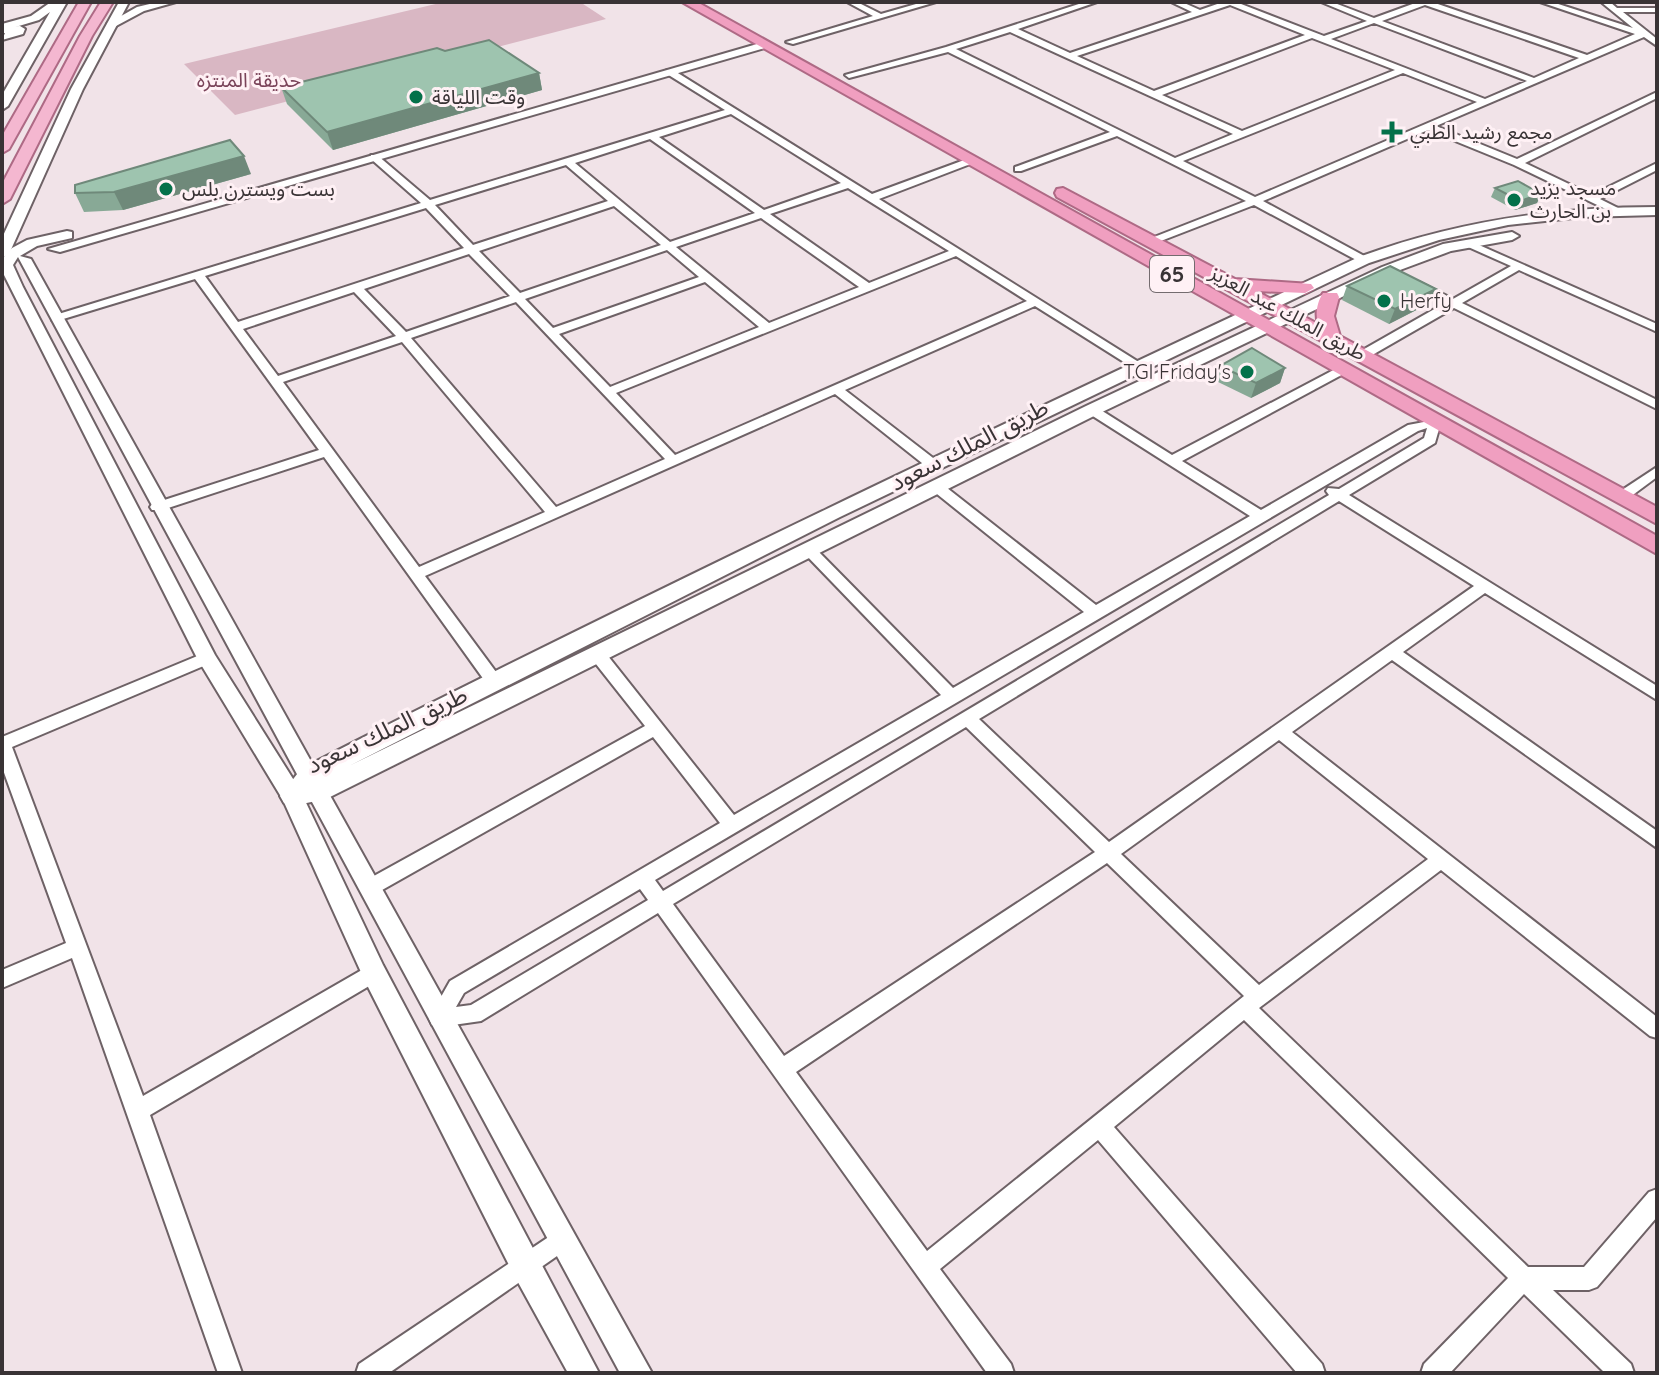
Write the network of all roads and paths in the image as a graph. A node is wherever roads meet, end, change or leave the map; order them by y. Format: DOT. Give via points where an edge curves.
graph roads {
  1 [pos="60,2"];
  2 [pos="85,2"];
  3 [pos="107,2"];
  4 [pos="124,2"];
  5 [pos="171,2"];
  6 [pos="688,2"];
  7 [pos="717,2"];
  8 [pos="851,2"];
  9 [pos="932,2"];
  10 [pos="1068,2"];
  11 [pos="1093,2"];
  12 [pos="1175,2"];
  13 [pos="1230,2"];
  14 [pos="1325,2"];
  15 [pos="1429,2"];
  16 [pos="1545,2"];
  17 [pos="1605,2"];
  18 [pos="1078,6"];
  19 [pos="1614,10"];
  20 [pos="1657,10"];
  21 [pos="1200,13"];
  22 [pos="880,17"];
  23 [pos="1626,20"];
  24 [pos="1657,20"];
  25 [pos="1375,22"];
  26 [pos="112,24"];
  27 [pos="2,29"];
  28 [pos="1011,29"];
  29 [pos="1643,34"];
  30 [pos="1309,36"];
  31 [pos="2,39"];
  32 [pos="1324,39"];
  33 [pos="759,42"];
  34 [pos="790,42"];
  35 [pos="1657,42"];
  36 [pos="949,49"];
  37 [pos="34,51"];
  38 [pos="1072,55"];
  39 [pos="1584,57"];
  40 [pos="90,65"];
  41 [pos="1401,71"];
  42 [pos="670,72"];
  43 [pos="849,75"];
  44 [pos="1533,80"];
  45 [pos="1155,94"];
  46 [pos="1657,95"];
  47 [pos="1487,103"];
  48 [pos="2,106"];
  49 [pos="733,111"];
  50 [pos="1430,127"];
  51 [pos="1117,133"];
  52 [pos="1240,134"];
  53 [pos="652,136"];
  54 [pos="2,149"];
  55 [pos="374,157"];
  56 [pos="970,161"];
  57 [pos="1175,161"];
  58 [pos="568,162"];
  59 [pos="1517,163"];
  60 [pos="1018,169"];
  61 [pos="1653,171"];
  62 [pos="849,184"];
  63 [pos="871,198"];
  64 [pos="2,199"];
  65 [pos="1590,200"];
  66 [pos="1255,201"];
  67 [pos="615,202"];
  68 [pos="428,204"];
  69 [pos="1657,211"];
  70 [pos="1618,212"];
  71 [pos="764,215"];
  72 [pos="19,217"];
  73 [pos="2,218"];
  74 [pos="1657,222"];
  75 [pos="67,235"];
  76 [pos="1153,241"];
  77 [pos="1470,244"];
  78 [pos="670,247"];
  79 [pos="472,250"];
  80 [pos="957,252"];
  81 [pos="1364,260"];
  82 [pos="8,261"];
  83 [pos="1519,266"];
  84 [pos="1387,270"];
  85 [pos="198,275"];
  86 [pos="707,278"];
  87 [pos="1222,279"];
  88 [pos="357,288"];
  89 [pos="868,288"];
  90 [pos="1305,288"];
  91 [pos="2,296"];
  92 [pos="21,297"];
  93 [pos="1330,297"];
  94 [pos="519,299"];
  95 [pos="1036,301"];
  96 [pos="1453,303"];
  97 [pos="1269,305"];
  98 [pos="1245,315"];
  99 [pos="1290,317"];
  100 [pos="56,318"];
  101 [pos="1653,323"];
  102 [pos="236,327"];
  103 [pos="767,328"];
  104 [pos="1268,328"];
  105 [pos="551,333"];
  106 [pos="404,337"];
  107 [pos="1331,339"];
  108 [pos="1363,355"];
  109 [pos="1139,366"];
  110 [pos="1343,369"];
  111 [pos="275,381"];
  112 [pos="836,389"];
  113 [pos="608,392"];
  114 [pos="1657,405"];
  115 [pos="1092,410"];
  116 [pos="1435,422"];
  117 [pos="327,452"];
  118 [pos="1173,460"];
  119 [pos="674,461"];
  120 [pos="932,464"];
  121 [pos="1657,471"];
  122 [pos="1319,482"];
  123 [pos="937,487"];
  124 [pos="1339,494"];
  125 [pos="1621,497"];
  126 [pos="157,507"];
  127 [pos="554,513"];
  128 [pos="1260,516"];
  129 [pos="1657,517"];
  130 [pos="1657,546"];
  131 [pos="809,550"];
  132 [pos="416,574"];
  133 [pos="1485,586"];
  134 [pos="1094,612"];
  135 [pos="1392,652"];
  136 [pos="598,655"];
  137 [pos="207,658"];
  138 [pos="493,680"];
  139 [pos="1657,694"];
  140 [pos="953,698"];
  141 [pos="967,717"];
  142 [pos="656,728"];
  143 [pos="1279,731"];
  144 [pos="2,744"];
  145 [pos="314,784"];
  146 [pos="292,796"];
  147 [pos="732,825"];
  148 [pos="1657,841"];
  149 [pos="1108,853"];
  150 [pos="1442,859"];
  151 [pos="643,878"];
  152 [pos="369,888"];
  153 [pos="660,903"];
  154 [pos="78,947"];
  155 [pos="374,973"];
  156 [pos="2,979"];
  157 [pos="1252,1002"];
  158 [pos="439,1018"];
  159 [pos="1657,1029"];
  160 [pos="781,1070"];
  161 [pos="138,1110"];
  162 [pos="1099,1125"];
  163 [pos="1657,1200"];
  164 [pos="562,1239"];
  165 [pos="524,1265"];
  166 [pos="925,1267"];
  167 [pos="1524,1278"];
  168 [pos="230,1373"];
  169 [pos="368,1373"];
  170 [pos="584,1373"];
  171 [pos="637,1373"];
  172 [pos="1002,1373"];
  173 [pos="1313,1373"];
  174 [pos="1433,1373"];
  175 [pos="1622,1373"];
  1 -- 27 [label="main road"];
  1 -- 37 [label="main road"];
  2 -- 54 [label="main road"];
  3 -- 64 [label="main road"];
  4 -- 26 [label="main road"];
  5 -- 26 [label="street"];
  6 -- 33 [label="highway, طريق الملك عبد العزيز / 65"];
  7 -- 34 [label="highway, طريق الملك عبد العزيز / 65"];
  8 -- 22 [label="street"];
  9 -- 22 [label="street"];
  10 -- 18 [label="street"];
  11 -- 18 [label="street"];
  12 -- 21 [label="street"];
  13 -- 21 [label="street"];
  13 -- 30 [label="street"];
  14 -- 25 [label="street"];
  15 -- 25 [label="street"];
  15 -- 39 [label="street"];
  16 -- 29 [label="street"];
  17 -- 19 [label="street"];
  18 -- 28 [label="street"];
  19 -- 20 [label="street"];
  19 -- 23 [label="street"];
  21 -- 38 [label="street"];
  22 -- 34 [label="street"];
  23 -- 24 [label="street"];
  23 -- 29 [label="street"];
  25 -- 32 [label="street"];
  25 -- 44 [label="street"];
  26 -- 40 [label="main road"];
  27 -- 31 [label="street" via="20,29"];
  28 -- 36 [label="street"];
  28 -- 38 [label="street"];
  29 -- 35 [label="street"];
  29 -- 39 [label="street"];
  30 -- 32 [label="street"];
  30 -- 45 [label="street"];
  31 -- 37 [label="main road" via="30,39"];
  32 -- 41 [label="street"];
  33 -- 42 [label="street"];
  33 -- 56 [label="highway, طريق الملك عبد العزيز / 65"];
  33 -- 75 [label="street"];
  34 -- 43 [label="highway, طريق الملك عبد العزيز / 65"];
  36 -- 43 [label="street"];
  36 -- 51 [label="street"];
  37 -- 48 [label="main road"];
  38 -- 45 [label="street"];
  39 -- 44 [label="street"];
  40 -- 72 [label="main road"];
  40 -- 73 [label="main road"];
  41 -- 47 [label="street"];
  41 -- 52 [label="street"];
  42 -- 49 [label="street"];
  42 -- 55 [label="street"];
  43 -- 60 [label="highway, طريق الملك عبد العزيز / 65"];
  44 -- 47 [label="street"];
  45 -- 52 [label="street"];
  46 -- 59 [label="street"];
  47 -- 50 [label="street"];
  49 -- 53 [label="street"];
  49 -- 62 [label="street"];
  50 -- 59 [label="street"];
  50 -- 66 [label="street"];
  51 -- 57 [label="street"];
  51 -- 60 [label="street"];
  52 -- 57 [label="street"];
  53 -- 58 [label="street"];
  53 -- 71 [label="street"];
  55 -- 68 [label="street"];
  55 -- 82 [label="street"];
  56 -- 63 [label="street"];
  56 -- 98 [label="highway, طريق الملك عبد العزيز / 65"];
  57 -- 66 [label="street"];
  58 -- 67 [label="street"];
  58 -- 68 [label="street"];
  59 -- 65 [label="street"];
  60 -- 76 [label="highway, طريق الملك عبد العزيز / 65"];
  61 -- 65 [label="street"];
  62 -- 63 [label="street"];
  62 -- 71 [label="street"];
  63 -- 80 [label="street"];
  65 -- 70 [label="street"];
  66 -- 76 [label="street"];
  66 -- 81 [label="street"];
  67 -- 78 [label="street"];
  67 -- 79 [label="street"];
  68 -- 79 [label="street"];
  68 -- 85 [label="street"];
  69 -- 70 [label="main road, طريق الملك سعود"];
  70 -- 81 [label="main road, طريق الملك سعود" via="1472,227 1417,239"];
  71 -- 78 [label="street"];
  71 -- 89 [label="street"];
  72 -- 75 [label="street" via="26,229 39,235"];
  72 -- 82 [label="main road"];
  74 -- 77 [label="main road, طريق الملك سعود" via="1561,229"];
  75 -- 82 [label="street" via="18,250"];
  76 -- 87 [label="highway, طريق الملك عبد العزيز / 65"];
  77 -- 83 [label="street"];
  77 -- 84 [label="main road, طريق الملك سعود"];
  78 -- 86 [label="street"];
  78 -- 94 [label="street"];
  79 -- 88 [label="street"];
  79 -- 94 [label="street"];
  80 -- 89 [label="street"];
  80 -- 95 [label="street"];
  81 -- 90 [label="main road, طريق الملك سعود"];
  82 -- 92 [label="street"];
  82 -- 100 [label="street"];
  83 -- 96 [label="street"];
  83 -- 101 [label="street"];
  84 -- 93 [label="main road, طريق الملك سعود"];
  84 -- 96 [label="street"];
  85 -- 100 [label="street"];
  85 -- 102 [label="street"];
  86 -- 103 [label="street"];
  86 -- 105 [label="street"];
  87 -- 90 [label="highway"];
  87 -- 97 [label="highway, طريق الملك عبد العزيز / 65"];
  88 -- 102 [label="street"];
  88 -- 106 [label="street"];
  89 -- 103 [label="street"];
  90 -- 97 [label="main road, طريق الملك سعود"];
  91 -- 92 [label="street"];
  92 -- 137 [label="street"];
  93 -- 99 [label="main road, طريق الملك سعود"];
  93 -- 107 [label="highway" via="1325,316"];
  94 -- 105 [label="street"];
  94 -- 106 [label="street"];
  95 -- 109 [label="street"];
  95 -- 112 [label="street"];
  96 -- 108 [label="street"];
  96 -- 114 [label="street"];
  97 -- 98 [label="main road, طريق الملك سعود"];
  97 -- 99 [label="highway, طريق الملك عبد العزيز / 65"];
  98 -- 104 [label="highway, طريق الملك عبد العزيز / 65"];
  98 -- 109 [label="main road, طريق الملك سعود"];
  99 -- 104 [label="main road, طريق الملك سعود"];
  99 -- 107 [label="highway, طريق الملك عبد العزيز / 65"];
  100 -- 126 [label="street"];
  102 -- 111 [label="street"];
  103 -- 113 [label="street"];
  104 -- 110 [label="highway, طريق الملك عبد العزيز / 65"];
  104 -- 115 [label="main road, طريق الملك سعود"];
  105 -- 113 [label="street"];
  106 -- 111 [label="street"];
  106 -- 127 [label="street"];
  107 -- 108 [label="highway, طريق الملك عبد العزيز / 65"];
  108 -- 125 [label="highway, طريق الملك عبد العزيز / 65"];
  109 -- 120 [label="main road, طريق الملك سعود"];
  110 -- 116 [label="highway, طريق الملك عبد العزيز / 65"];
  110 -- 118 [label="street"];
  111 -- 117 [label="street"];
  112 -- 119 [label="street"];
  112 -- 120 [label="street"];
  113 -- 119 [label="street"];
  115 -- 118 [label="street"];
  115 -- 123 [label="main road, طريق الملك سعود"];
  116 -- 122 [label="street" via="1413,428"];
  116 -- 124 [label="street" via="1430,440"];
  116 -- 130 [label="highway, طريق الملك عبد العزيز / 65"];
  117 -- 126 [label="street"];
  117 -- 132 [label="street"];
  118 -- 128 [label="street"];
  119 -- 127 [label="street"];
  120 -- 138 [label="main road, طريق الملك سعود"];
  121 -- 125 [label="street"];
  122 -- 124 [label="street"];
  122 -- 128 [label="street"];
  123 -- 131 [label="main road, طريق الملك سعود"];
  123 -- 134 [label="street"];
  124 -- 133 [label="street"];
  124 -- 141 [label="street"];
  125 -- 129 [label="highway, طريق الملك عبد العزيز / 65"];
  126 -- 145 [label="street"];
  127 -- 132 [label="street"];
  128 -- 134 [label="street"];
  131 -- 136 [label="main road, طريق الملك سعود"];
  131 -- 140 [label="street"];
  132 -- 138 [label="street"];
  133 -- 135 [label="street"];
  133 -- 139 [label="street"];
  134 -- 140 [label="street"];
  135 -- 143 [label="street"];
  135 -- 148 [label="street"];
  136 -- 142 [label="street"];
  136 -- 145 [label="main road, طريق الملك سعود"];
  137 -- 144 [label="street"];
  137 -- 146 [label="street"];
  138 -- 145 [label="main road, طريق الملك سعود"];
  140 -- 147 [label="street"];
  141 -- 149 [label="street"];
  141 -- 153 [label="street"];
  142 -- 147 [label="street"];
  142 -- 152 [label="street"];
  143 -- 149 [label="street"];
  143 -- 150 [label="street"];
  144 -- 154 [label="street"];
  145 -- 146 [label="main road, طريق الملك سعود"];
  145 -- 152 [label="street"];
  146 -- 155 [label="street"];
  147 -- 151 [label="street"];
  149 -- 157 [label="street"];
  149 -- 160 [label="street"];
  150 -- 157 [label="street"];
  150 -- 159 [label="street"];
  151 -- 153 [label="street"];
  151 -- 158 [label="street" via="457,987"];
  152 -- 158 [label="street"];
  153 -- 158 [label="street" via="474,1014"];
  153 -- 160 [label="street"];
  154 -- 156 [label="street"];
  154 -- 161 [label="street"];
  155 -- 161 [label="street"];
  155 -- 165 [label="street"];
  157 -- 162 [label="street"];
  157 -- 167 [label="street"];
  158 -- 164 [label="street"];
  160 -- 166 [label="street"];
  161 -- 168 [label="street"];
  162 -- 166 [label="street"];
  162 -- 173 [label="street"];
  163 -- 167 [label="street" via="1589,1279"];
  164 -- 165 [label="street"];
  164 -- 171 [label="street"];
  165 -- 169 [label="street"];
  165 -- 170 [label="street"];
  166 -- 172 [label="street"];
  167 -- 174 [label="street"];
  167 -- 175 [label="street"];
}
